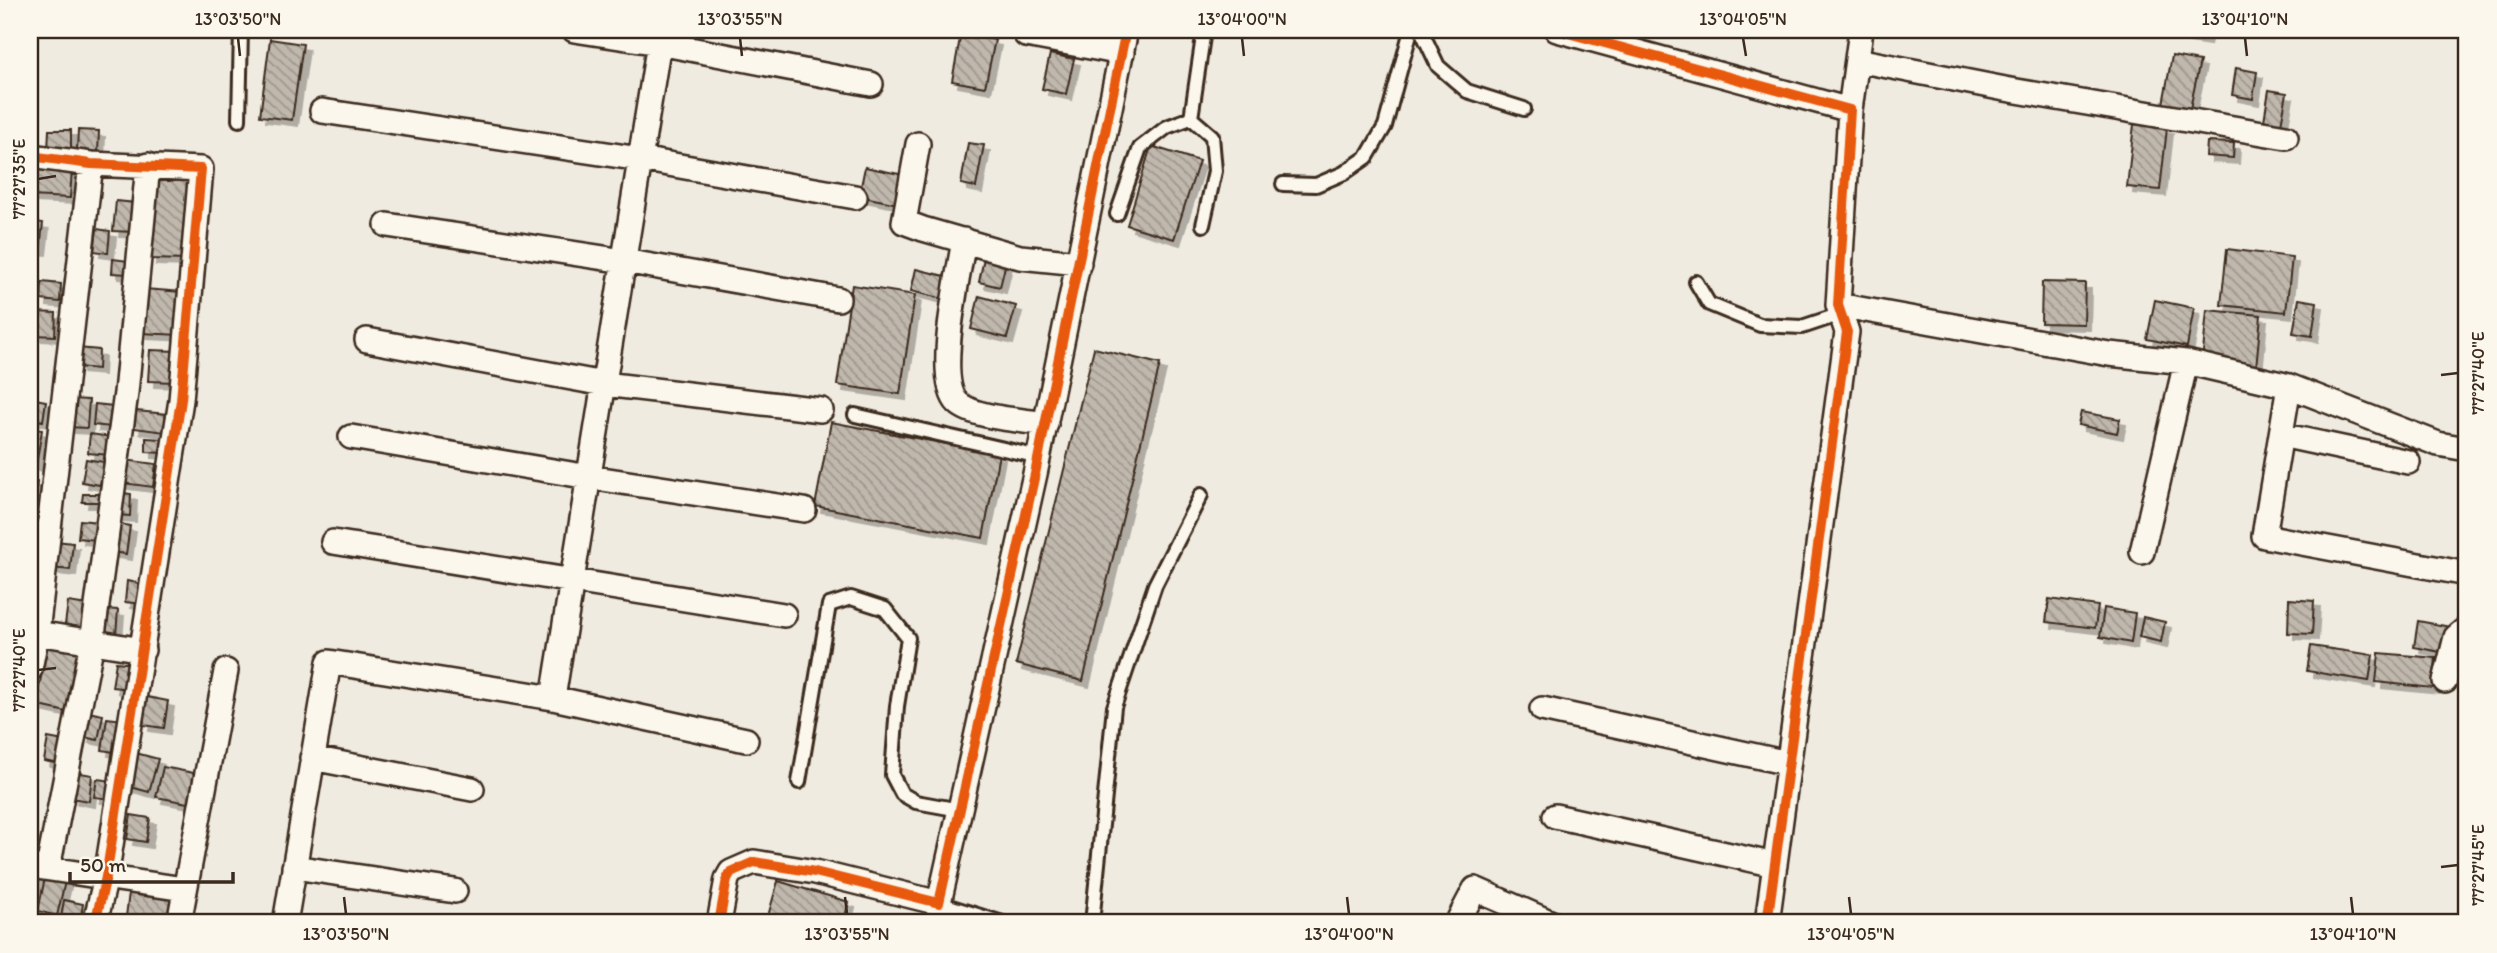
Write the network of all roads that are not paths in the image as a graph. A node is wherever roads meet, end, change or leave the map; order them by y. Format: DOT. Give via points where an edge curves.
graph roads {
  1 [pos="241,30"];
  2 [pos="574,30"];
  3 [pos="1126,30"];
  4 [pos="1204,30"];
  5 [pos="1411,30"];
  6 [pos="1421,30"];
  7 [pos="1557,30"];
  8 [pos="1861,30"];
  9 [pos="1026,35"];
  10 [pos="660,36"];
  11 [pos="1122,52"];
  12 [pos="1857,60"];
  13 [pos="871,84"];
  14 [pos="1524,109"];
  15 [pos="1850,110"];
  16 [pos="322,111"];
  17 [pos="1191,118"];
  18 [pos="239,120"];
  19 [pos="2286,137"];
  20 [pos="918,145"];
  21 [pos="30,156"];
  22 [pos="640,159"];
  23 [pos="91,164"];
  24 [pos="148,165"];
  25 [pos="1283,184"];
  26 [pos="855,197"];
  27 [pos="1117,214"];
  28 [pos="387,225"];
  29 [pos="1203,225"];
  30 [pos="964,240"];
  31 [pos="624,261"];
  32 [pos="1079,262"];
  33 [pos="1696,282"];
  34 [pos="838,299"];
  35 [pos="1840,309"];
  36 [pos="367,340"];
  37 [pos="2186,362"];
  38 [pos="604,384"];
  39 [pos="2289,386"];
  40 [pos="821,410"];
  41 [pos="855,415"];
  42 [pos="1046,424"];
  43 [pos="2281,435"];
  44 [pos="351,437"];
  45 [pos="2467,449"];
  46 [pos="1039,457"];
  47 [pos="2408,462"];
  48 [pos="589,477"];
  49 [pos="1201,495"];
  50 [pos="804,510"];
  51 [pos="333,542"];
  52 [pos="2142,552"];
  53 [pos="2467,574"];
  54 [pos="572,580"];
  55 [pos="784,615"];
  56 [pos="2467,628"];
  57 [pos="37,633"];
  58 [pos="92,642"];
  59 [pos="143,650"];
  60 [pos="30,669"];
  61 [pos="226,671"];
  62 [pos="2445,681"];
  63 [pos="553,698"];
  64 [pos="1542,709"];
  65 [pos="746,740"];
  66 [pos="313,758"];
  67 [pos="1788,763"];
  68 [pos="799,782"];
  69 [pos="472,789"];
  70 [pos="960,810"];
  71 [pos="1555,816"];
  72 [pos="1775,865"];
  73 [pos="39,867"];
  74 [pos="294,867"];
  75 [pos="106,877"];
  76 [pos="184,889"];
  77 [pos="455,891"];
  78 [pos="936,913"];
  79 [pos="95,923"];
  80 [pos="179,923"];
  81 [pos="285,923"];
  82 [pos="719,923"];
  83 [pos="1003,923"];
  84 [pos="1092,923"];
  85 [pos="1457,923"];
  86 [pos="1552,923"];
  87 [pos="1767,923"];
  1 -- 18 [label="lane"];
  2 -- 10 [label="street"];
  3 -- 11 [label="street"];
  4 -- 17 [label="lane"];
  5 -- 25 [label="lane" via="1385,127 1367,157 1316,185"];
  6 -- 14 [label="lane" via="1438,66 1467,91"];
  7 -- 15 [label="street"];
  8 -- 12 [label="street"];
  9 -- 11 [label="street"];
  10 -- 13 [label="street"];
  10 -- 22 [label="street"];
  11 -- 32 [label="street"];
  12 -- 15 [label="street"];
  12 -- 19 [label="street"];
  15 -- 35 [label="street"];
  16 -- 22 [label="street"];
  17 -- 27 [label="lane" via="1167,127 1140,148"];
  17 -- 29 [label="lane" via="1212,136 1215,171"];
  20 -- 30 [label="street" via="904,222"];
  21 -- 23 [label="street"];
  22 -- 26 [label="street"];
  22 -- 31 [label="street"];
  23 -- 24 [label="street"];
  23 -- 57 [label="street"];
  24 -- 58 [label="street" via="127,393"];
  24 -- 59 [label="street" via="201,169 181,400"];
  28 -- 31 [label="street"];
  30 -- 32 [label="street" via="1020,257"];
  30 -- 42 [label="street" via="947,382 957,402 979,413"];
  31 -- 34 [label="street"];
  31 -- 38 [label="street"];
  32 -- 42 [label="street"];
  33 -- 35 [label="lane" via="1709,304 1760,326 1802,327"];
  35 -- 37 [label="street" via="2109,354"];
  35 -- 67 [label="street" via="1847,332"];
  36 -- 38 [label="street"];
  37 -- 39 [label="street"];
  37 -- 52 [label="street"];
  38 -- 40 [label="street"];
  38 -- 48 [label="street"];
  39 -- 43 [label="street"];
  39 -- 45 [label="street" via="2438,444"];
  41 -- 46 [label="lane"];
  42 -- 46 [label="street"];
  43 -- 47 [label="street"];
  43 -- 53 [label="street" via="2264,536"];
  44 -- 48 [label="street"];
  46 -- 70 [label="street"];
  48 -- 50 [label="street"];
  48 -- 54 [label="street"];
  49 -- 84 [label="lane" via="1155,585 1114,707"];
  51 -- 54 [label="street"];
  54 -- 55 [label="street"];
  54 -- 63 [label="street"];
  56 -- 62 [label="street" via="2456,637"];
  57 -- 58 [label="street"];
  57 -- 60 [label="street"];
  58 -- 59 [label="street"];
  58 -- 73 [label="street"];
  59 -- 75 [label="street"];
  61 -- 76 [label="street"];
  63 -- 65 [label="street"];
  63 -- 66 [label="street" via="328,662"];
  64 -- 67 [label="street"];
  66 -- 69 [label="street"];
  66 -- 74 [label="street"];
  67 -- 72 [label="street"];
  68 -- 70 [label="lane" via="830,605 851,598 885,609 908,638 892,775 902,794 916,802"];
  70 -- 78 [label="street"];
  71 -- 72 [label="street"];
  72 -- 87 [label="street"];
  73 -- 75 [label="street"];
  74 -- 77 [label="street"];
  74 -- 81 [label="street"];
  75 -- 76 [label="street"];
  75 -- 79 [label="street"];
  76 -- 80 [label="street"];
  78 -- 82 [label="street" via="814,872 754,862 727,879"];
  78 -- 83 [label="lane"];
  85 -- 86 [label="street" via="1475,889"];
}
